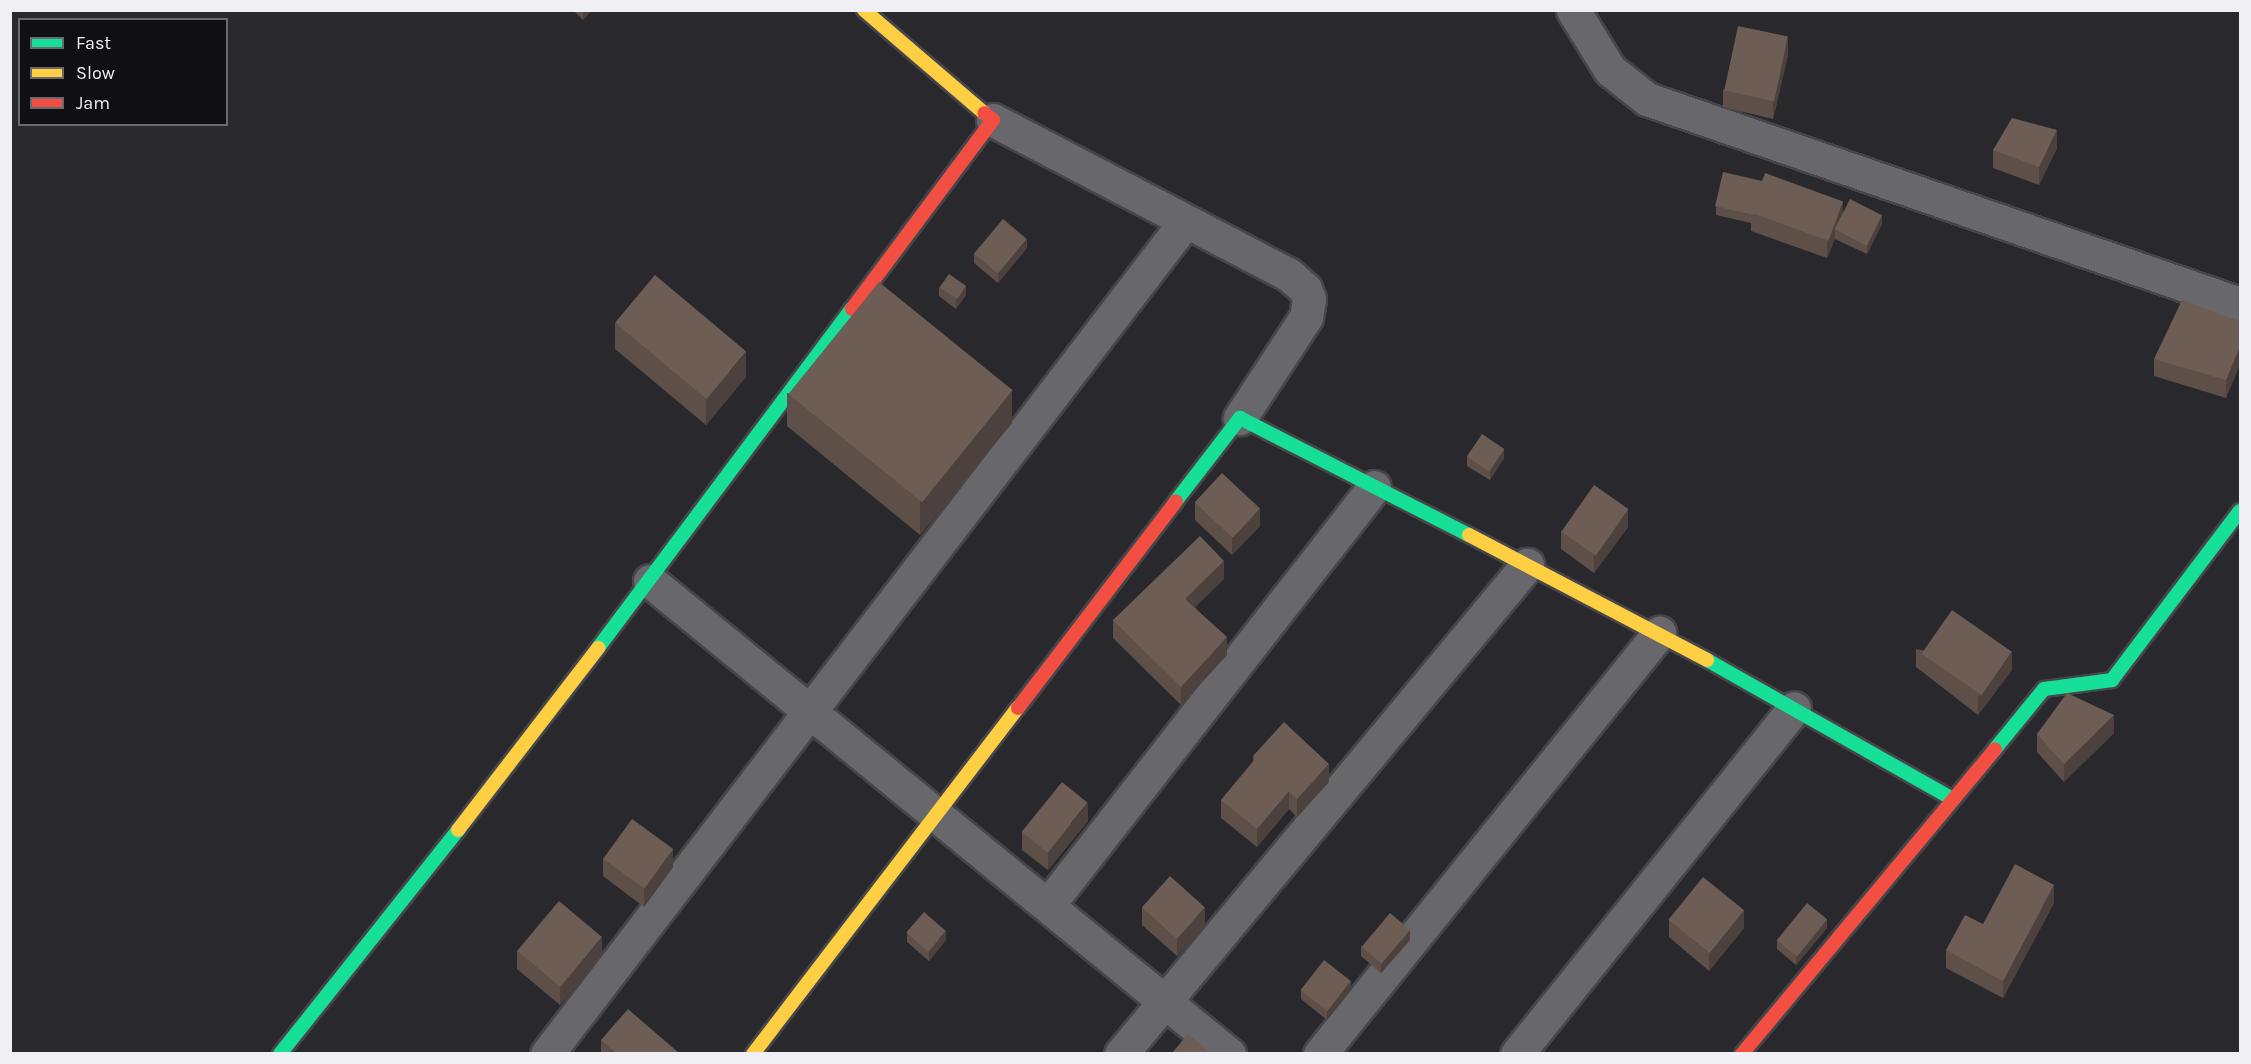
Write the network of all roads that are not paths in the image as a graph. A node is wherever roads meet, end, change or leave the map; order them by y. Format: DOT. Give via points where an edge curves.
graph roads {
  1 [pos="864,10"];
  2 [pos="1573,10"];
  3 [pos="993,120"];
  4 [pos="1185,222"];
  5 [pos="2241,304"];
  6 [pos="1240,418"];
  7 [pos="1374,487"];
  8 [pos="2241,511"];
  9 [pos="1527,565"];
  10 [pos="650,581"];
  11 [pos="1659,633"];
  12 [pos="1794,708"];
  13 [pos="810,712"];
  14 [pos="1953,799"];
  15 [pos="937,814"];
  16 [pos="1048,905"];
  17 [pos="1165,1001"];
  18 [pos="280,1053"];
  19 [pos="547,1053"];
  20 [pos="753,1053"];
  21 [pos="1121,1053"];
  22 [pos="1229,1053"];
  23 [pos="1320,1053"];
  24 [pos="1517,1053"];
  25 [pos="1742,1053"];
  1 -- 3 [label="street"];
  2 -- 5 [label="street" via="1610,70 1647,99"];
  3 -- 4 [label="street"];
  3 -- 10 [label="street"];
  4 -- 6 [label="street" via="1288,274 1310,299 1306,317"];
  4 -- 13 [label="street"];
  6 -- 7 [label="street"];
  6 -- 15 [label="street"];
  7 -- 9 [label="street"];
  7 -- 16 [label="street"];
  8 -- 14 [label="street" via="2112,680 2044,689"];
  9 -- 11 [label="street"];
  9 -- 17 [label="street"];
  10 -- 13 [label="street"];
  10 -- 18 [label="street" via="356,963"];
  11 -- 12 [label="street"];
  11 -- 23 [label="street"];
  12 -- 14 [label="street"];
  12 -- 24 [label="street"];
  13 -- 15 [label="street"];
  13 -- 19 [label="street"];
  14 -- 25 [label="street"];
  15 -- 16 [label="street"];
  15 -- 20 [label="street"];
  16 -- 17 [label="street"];
  17 -- 21 [label="street"];
  17 -- 22 [label="street"];
}
